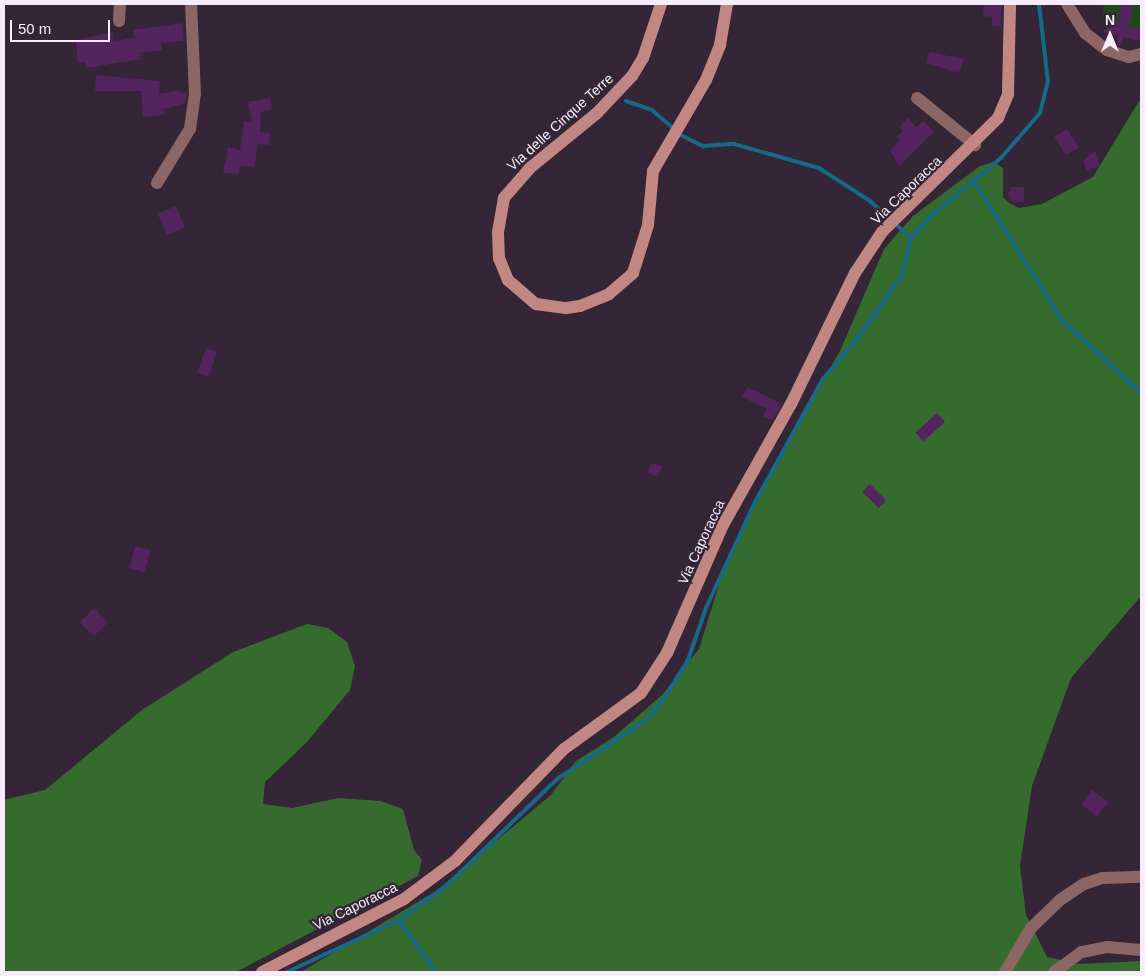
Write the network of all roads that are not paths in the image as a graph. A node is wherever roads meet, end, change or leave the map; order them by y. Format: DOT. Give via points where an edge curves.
graph roads {
  1 [pos="120,4"];
  2 [pos="191,4"];
  3 [pos="661,4"];
  4 [pos="728,4"];
  5 [pos="1010,4"];
  6 [pos="1067,4"];
  7 [pos="119,21"];
  8 [pos="1141,54"];
  9 [pos="917,98"];
  10 [pos="975,145"];
  11 [pos="158,183"];
  12 [pos="1141,877"];
  13 [pos="1141,950"];
  14 [pos="262,972"];
  15 [pos="1005,972"];
  16 [pos="1054,972"];
  1 -- 7 [label="street"];
  2 -- 11 [label="street" via="196,94 190,129"];
  3 -- 4 [label="street, Via delle Cinque Terre" via="643,58 632,76 597,113 530,168 504,198 498,224 499,258 508,280 536,304 580,306 609,294 633,272 648,224 653,171 706,80 720,45"];
  5 -- 10 [label="street, Via Caporacca" via="1008,94 998,118"];
  6 -- 8 [label="street" via="1086,33 1107,50 1130,57"];
  9 -- 10 [label="street"];
  10 -- 14 [label="street, Via Caporacca" via="882,232 855,273 791,404 723,525 667,654 641,693 564,750 456,861 412,894"];
  12 -- 15 [label="street" via="1103,878 1084,884 1060,900 1031,928"];
  13 -- 16 [label="street" via="1107,946 1082,952"];
}
